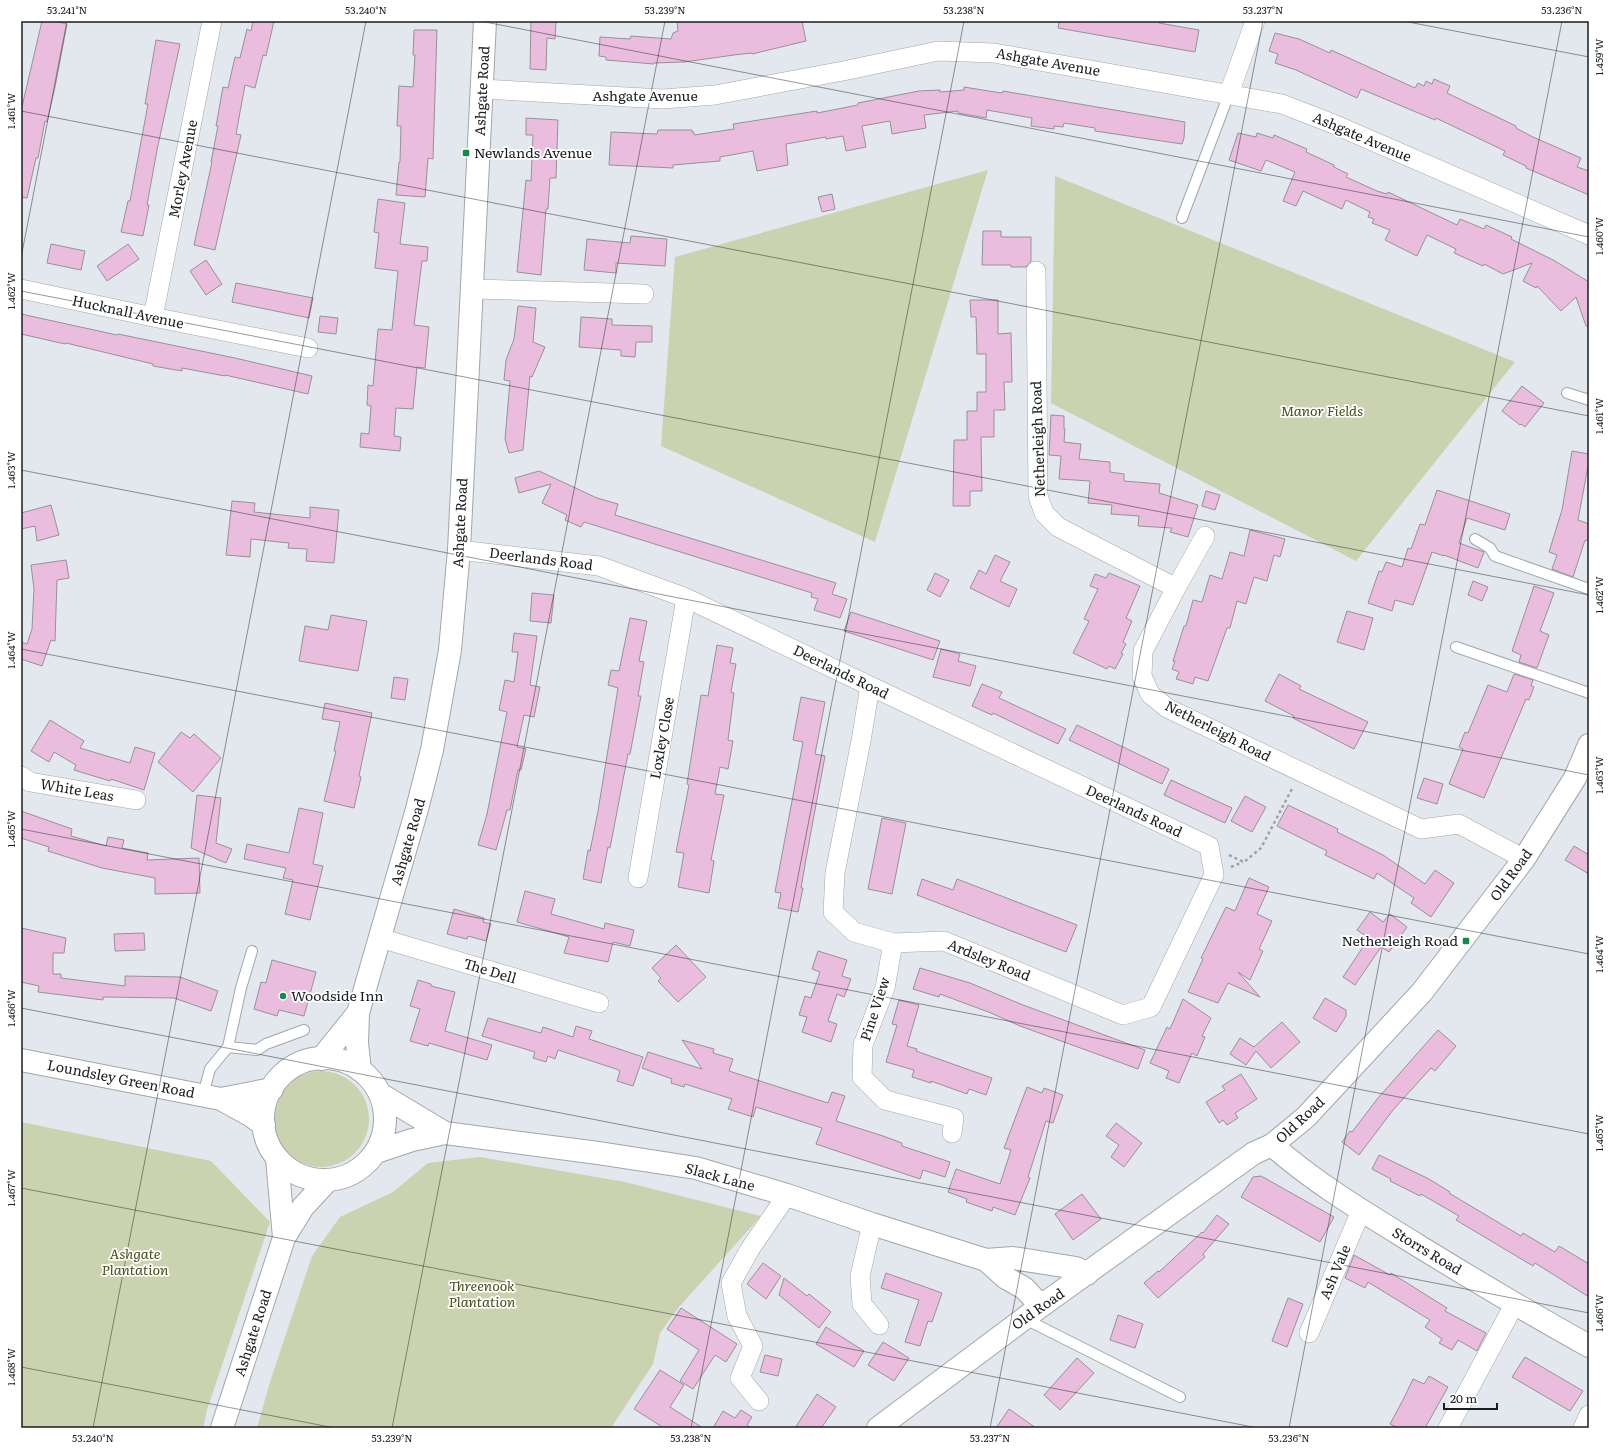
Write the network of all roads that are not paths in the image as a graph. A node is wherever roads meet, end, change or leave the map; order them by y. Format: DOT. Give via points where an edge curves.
graph roads {
  1 [pos="212,21"];
  2 [pos="485,21"];
  3 [pos="1255,21"];
  4 [pos="482,89"];
  5 [pos="1229,94"];
  6 [pos="1182,218"];
  7 [pos="1589,235"];
  8 [pos="1036,271"];
  9 [pos="21,289"];
  10 [pos="472,289"];
  11 [pos="644,294"];
  12 [pos="153,317"];
  13 [pos="308,348"];
  14 [pos="1567,393"];
  15 [pos="1589,400"];
  16 [pos="1205,536"];
  17 [pos="1475,539"];
  18 [pos="459,550"];
  19 [pos="1176,588"];
  20 [pos="1589,589"];
  21 [pos="686,598"];
  22 [pos="1456,647"];
  23 [pos="870,686"];
  24 [pos="1589,693"];
  25 [pos="1589,745"];
  26 [pos="21,776"];
  27 [pos="136,800"];
  28 [pos="1209,846"];
  29 [pos="1524,859"];
  30 [pos="638,878"];
  31 [pos="380,938"];
  32 [pos="893,943"];
  33 [pos="252,951"];
  34 [pos="599,1003"];
  35 [pos="358,1013"];
  36 [pos="304,1030"];
  37 [pos="228,1047"];
  38 [pos="321,1058"];
  39 [pos="21,1060"];
  40 [pos="360,1070"];
  41 [pos="272,1089"];
  42 [pos="380,1094"];
  43 [pos="212,1097"];
  44 [pos="264,1125"];
  45 [pos="445,1133"];
  46 [pos="952,1133"];
  47 [pos="1272,1145"];
  48 [pos="376,1152"];
  49 [pos="277,1158"];
  50 [pos="328,1180"];
  51 [pos="787,1195"];
  52 [pos="1361,1211"];
  53 [pos="872,1224"];
  54 [pos="284,1238"];
  55 [pos="986,1260"];
  56 [pos="1087,1274"];
  57 [pos="1514,1304"];
  58 [pos="1041,1306"];
  59 [pos="1023,1318"];
  60 [pos="879,1325"];
  61 [pos="1309,1333"];
  62 [pos="1589,1346"];
  63 [pos="1180,1397"];
  64 [pos="759,1401"];
  65 [pos="1589,1415"];
  66 [pos="222,1428"];
  67 [pos="878,1428"];
  68 [pos="1448,1428"];
  69 [pos="1582,1428"];
  1 -- 12 [label="street, Morley Avenue"];
  2 -- 4 [label="main road, Ashgate Road"];
  3 -- 5 [label="street"];
  4 -- 5 [label="street, Ashgate Avenue" via="663,99 715,95 938,51 994,53"];
  4 -- 10 [label="main road, Ashgate Road"];
  5 -- 6 [label="lane"];
  5 -- 7 [label="street, Ashgate Avenue" via="1282,104 1331,123"];
  8 -- 19 [label="street, Netherleigh Road" via="1028,310 1038,496 1044,513 1058,527"];
  9 -- 12 [label="street, Hucknall Avenue"];
  10 -- 11 [label="street"];
  10 -- 18 [label="main road, Ashgate Road"];
  12 -- 13 [label="street, Hucknall Avenue"];
  14 -- 15 [label="lane"];
  16 -- 19 [label="street, Netherleigh Road"];
  17 -- 20 [label="lane" via="1490,548 1495,556"];
  18 -- 21 [label="street, Deerlands Road" via="599,566"];
  18 -- 31 [label="main road, Ashgate Road" via="450,650 432,750"];
  19 -- 29 [label="street, Netherleigh Road" via="1143,651 1142,676 1150,694 1167,708 1421,829 1459,824"];
  21 -- 23 [label="street, Deerlands Road"];
  21 -- 30 [label="street, Loxley Close"];
  22 -- 24 [label="lane"];
  23 -- 28 [label="street, Deerlands Road"];
  23 -- 32 [label="street, Ardsley Road" via="834,873 833,912 854,932"];
  25 -- 29 [label="main road, Old Road" via="1575,778"];
  26 -- 27 [label="street, White Leas" via="30,782"];
  28 -- 32 [label="street, Ardsley Road" via="1214,875 1151,1007 1124,1015 944,941"];
  29 -- 47 [label="main road, Old Road" via="1422,992 1306,1117"];
  31 -- 34 [label="street, The Dell"];
  31 -- 35 [label="main road, Ashgate Road"];
  32 -- 46 [label="street, Pine View" via="885,988 863,1045 862,1077 885,1100 954,1118"];
  33 -- 37 [label="lane"];
  35 -- 38 [label="main road, Ashgate Road"];
  35 -- 40 [label="main road, Ashgate Road" via="357,1043"];
  36 -- 37 [label="lane" via="257,1050"];
  37 -- 43 [label="lane" via="210,1069"];
  38 -- 40 [label="main road" via="335,1059"];
  38 -- 41 [label="main road" via="293,1067"];
  39 -- 43 [label="main road, Loundsley Green Road"];
  40 -- 42 [label="main road" via="372,1081"];
  41 -- 43 [label="main road, Loundsley Green Road"];
  41 -- 44 [label="main road" via="265,1106"];
  42 -- 45 [label="main road, Slack Lane"];
  42 -- 48 [label="main road" via="385,1123"];
  43 -- 44 [label="main road, Loundsley Green Road" via="250,1115"];
  44 -- 49 [label="main road" via="266,1137"];
  45 -- 48 [label="main road, Slack Lane" via="412,1140"];
  45 -- 51 [label="main road, Slack Lane" via="696,1168"];
  47 -- 52 [label="main road, Storrs Road"];
  47 -- 56 [label="main road, Old Road" via="1254,1153"];
  48 -- 50 [label="main road" via="355,1172 342,1178"];
  49 -- 50 [label="main road" via="292,1171 309,1178"];
  49 -- 54 [label="main road, Ashgate Road"];
  50 -- 54 [label="main road, Ashgate Road" via="303,1207"];
  51 -- 53 [label="main road, Slack Lane"];
  51 -- 64 [label="street" via="750,1249 731,1284 738,1316 753,1346 740,1378"];
  52 -- 57 [label="main road, Storrs Road"];
  52 -- 61 [label="street, Ash Vale"];
  53 -- 55 [label="main road, Slack Lane"];
  53 -- 60 [label="street" via="860,1276 862,1304"];
  54 -- 66 [label="main road, Ashgate Road"];
  55 -- 56 [label="main road, Slack Lane" via="1013,1258 1076,1268"];
  55 -- 58 [label="main road, Slack Lane" via="1006,1278 1024,1288"];
  56 -- 58 [label="main road, Old Road"];
  57 -- 62 [label="main road, Storrs Road"];
  57 -- 68 [label="street"];
  58 -- 59 [label="main road, Old Road"];
  59 -- 63 [label="lane"];
  59 -- 67 [label="main road, Old Road"];
  65 -- 69 [label="street"];
}
